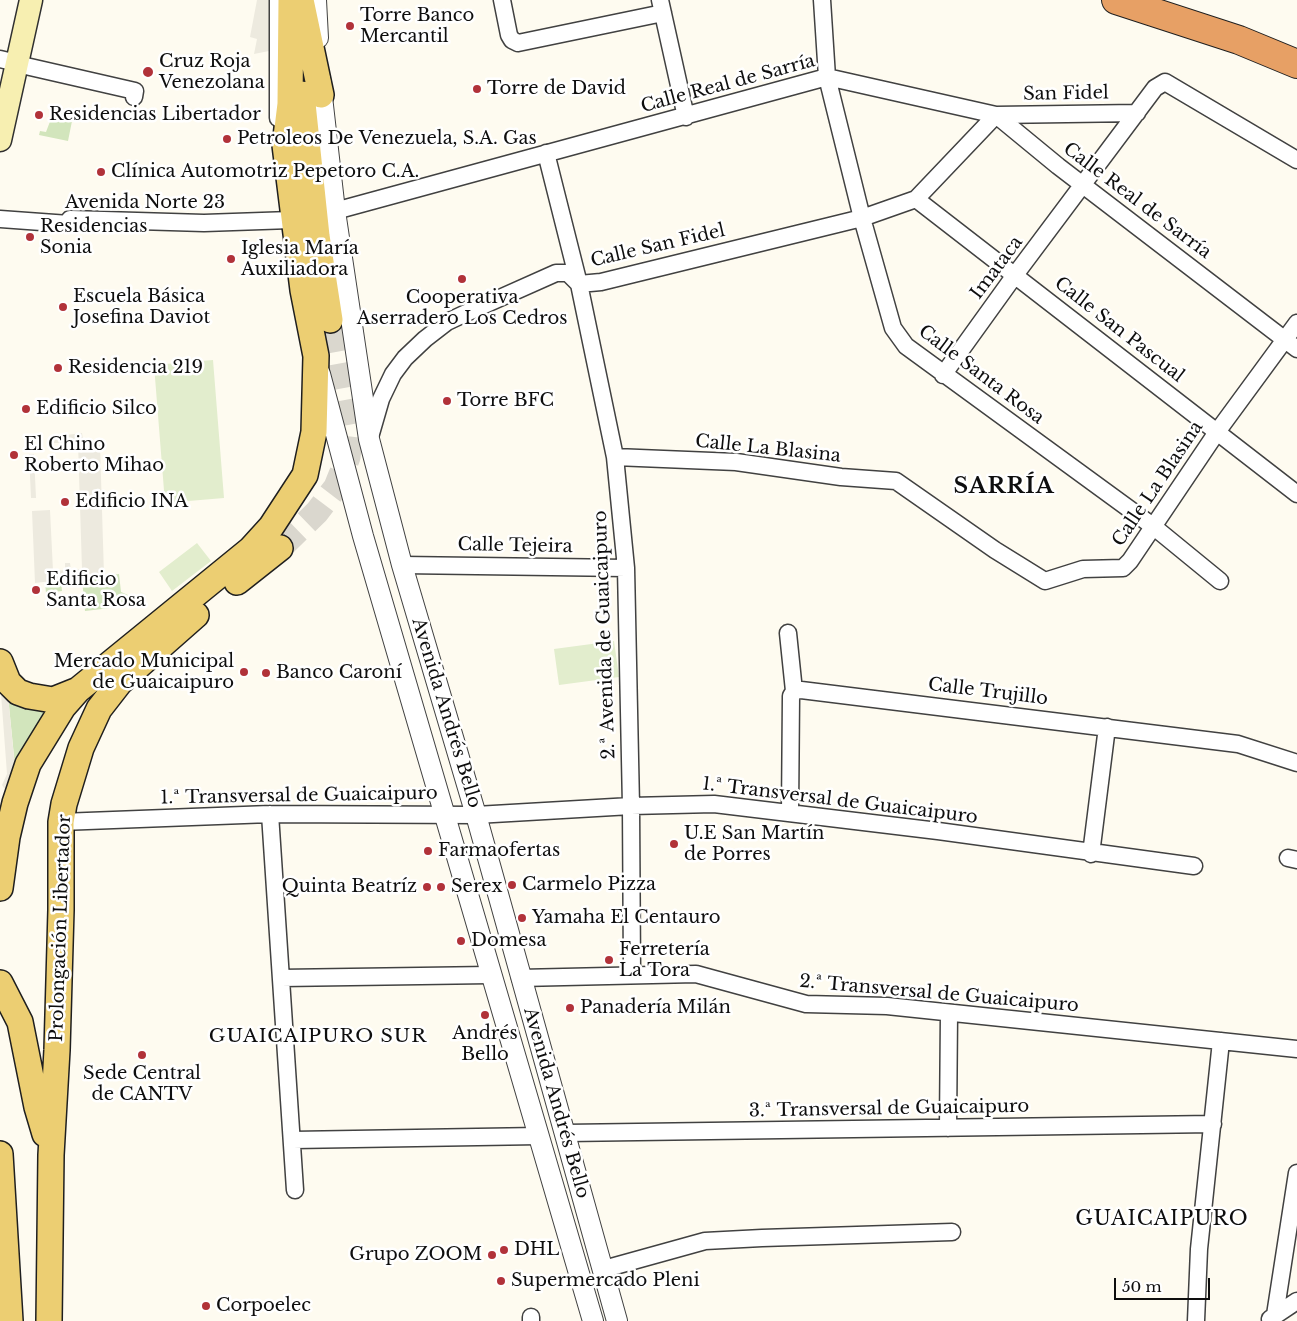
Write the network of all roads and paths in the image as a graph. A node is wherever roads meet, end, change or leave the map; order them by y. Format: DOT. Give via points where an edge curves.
graph roads {
  1 [pos="32,0"];
  2 [pos="278,0"];
  3 [pos="291,0"];
  4 [pos="301,0"];
  5 [pos="316,0"];
  6 [pos="502,0"];
  7 [pos="833,0"];
  8 [pos="1116,0"];
  9 [pos="819,4"];
  10 [pos="662,6"];
  11 [pos="11,62"];
  12 [pos="1297,64"];
  13 [pos="827,77"];
  14 [pos="130,94"];
  15 [pos="321,95"];
  16 [pos="1137,112"];
  17 [pos="996,115"];
  18 [pos="686,117"];
  19 [pos="0,140"];
  20 [pos="546,153"];
  21 [pos="1297,160"];
  22 [pos="1084,186"];
  23 [pos="916,199"];
  24 [pos="335,211"];
  25 [pos="862,218"];
  26 [pos="0,219"];
  27 [pos="291,220"];
  28 [pos="1014,275"];
  29 [pos="579,284"];
  30 [pos="303,290"];
  31 [pos="330,320"];
  32 [pos="1297,323"];
  33 [pos="1291,344"];
  34 [pos="316,356"];
  35 [pos="943,374"];
  36 [pos="1217,432"];
  37 [pos="369,440"];
  38 [pos="615,456"];
  39 [pos="1297,494"];
  40 [pos="1154,527"];
  41 [pos="280,548"];
  42 [pos="402,565"];
  43 [pos="626,568"];
  44 [pos="1220,581"];
  45 [pos="788,633"];
  46 [pos="0,662"];
  47 [pos="78,690"];
  48 [pos="794,691"];
  49 [pos="1107,727"];
  50 [pos="1297,763"];
  51 [pos="631,806"];
  52 [pos="790,813"];
  53 [pos="270,814"];
  54 [pos="445,814"];
  55 [pos="476,815"];
  56 [pos="61,822"];
  57 [pos="1091,854"];
  58 [pos="1194,866"];
  59 [pos="0,888"];
  60 [pos="632,974"];
  61 [pos="490,975"];
  62 [pos="281,978"];
  63 [pos="520,978"];
  64 [pos="0,983"];
  65 [pos="950,1012"];
  66 [pos="1221,1041"];
  67 [pos="1297,1050"];
  68 [pos="1213,1124"];
  69 [pos="948,1128"];
  70 [pos="566,1133"];
  71 [pos="539,1136"];
  72 [pos="293,1140"];
  73 [pos="0,1154"];
  74 [pos="51,1155"];
  75 [pos="1297,1173"];
  76 [pos="1,1183"];
  77 [pos="295,1190"];
  78 [pos="952,1232"];
  79 [pos="0,1247"];
  80 [pos="604,1268"];
  81 [pos="1297,1301"];
  82 [pos="1271,1318"];
  83 [pos="10,1321"];
  84 [pos="48,1321"];
  85 [pos="593,1321"];
  86 [pos="617,1321"];
  87 [pos="1196,1321"];
  1 -- 11 [label="main road"];
  2 -- 27 [label="street" via="281,164"];
  3 -- 30 [label="main road, Avenida Andrés Bello" via="290,104 285,145"];
  4 -- 15 [label="main road"];
  4 -- 31 [label="main road" via="303,122 316,236"];
  5 -- 15 [label="street, Avenida Andrés Bello"];
  6 -- 10 [label="street" via="509,35 518,42"];
  7 -- 9 [label="street"];
  8 -- 12 [label="highway" via="1239,40"];
  9 -- 13 [label="street, Calle Santa Rosa"];
  10 -- 18 [label="street"];
  11 -- 14 [label="street"];
  11 -- 19 [label="main road"];
  13 -- 17 [label="street, Calle Real de Sarría"];
  13 -- 18 [label="street, Calle Real de Sarría"];
  13 -- 25 [label="street, Calle Santa Rosa"];
  15 -- 24 [label="street, Avenida Andrés Bello"];
  16 -- 17 [label="street, San Fidel"];
  16 -- 21 [label="street, Imataca" via="1155,88 1165,82"];
  16 -- 22 [label="street, Imataca"];
  17 -- 22 [label="street, Calle Real de Sarría"];
  17 -- 23 [label="street, Calle San Fidel"];
  18 -- 20 [label="street, Calle Real de Sarría"];
  20 -- 24 [label="street, Calle Real de Sarría"];
  20 -- 29 [label="street, 2.ª Avenida de Guaicaipuro"];
  22 -- 28 [label="street, Imataca"];
  22 -- 33 [label="street, Calle Real de Sarría"];
  23 -- 25 [label="street, Calle San Fidel"];
  23 -- 28 [label="street, Calle San Pascual"];
  24 -- 37 [label="street, Avenida Andrés Bello"];
  25 -- 29 [label="street, Calle San Fidel" via="601,282"];
  25 -- 35 [label="street, Calle Santa Rosa" via="893,328 906,346"];
  26 -- 27 [label="street, Avenida Norte 23" via="70,224 70,219 176,223"];
  27 -- 30 [label="street"];
  28 -- 35 [label="street, Imataca"];
  28 -- 36 [label="street, Calle San Pascual"];
  29 -- 37 [label="street, Calle San Fidel" via="568,272 556,273 440,328 405,358 392,374"];
  29 -- 38 [label="street, 2.ª Avenida de Guaicaipuro"];
  30 -- 34 [label="main road, Avenida Andrés Bello"];
  32 -- 33 [label="street, Calle La Blasina"];
  33 -- 36 [label="street, Calle La Blasina"];
  34 -- 47 [label="main road" via="314,432 305,475 271,527 251,549"];
  34 -- 54 [label="street, Avenida Andrés Bello" via="363,536"];
  35 -- 40 [label="street, Calle Santa Rosa"];
  36 -- 39 [label="street, Calle San Pascual"];
  36 -- 40 [label="street, Calle La Blasina"];
  37 -- 42 [label="street, Avenida Andrés Bello"];
  38 -- 40 [label="street, Calle La Blasina" via="736,462 896,481 1045,581 1083,569 1123,568"];
  38 -- 43 [label="street, 2.ª Avenida de Guaicaipuro"];
  40 -- 44 [label="street, Calle Santa Rosa"];
  41 -- 56 [label="main road, Prolongación Libertador" via="194,616 120,682 99,709 81,748"];
  42 -- 43 [label="street, Calle Tejeira"];
  42 -- 55 [label="street, Avenida Andrés Bello"];
  43 -- 51 [label="street, 2.ª Avenida de Guaicaipuro"];
  45 -- 48 [label="street"];
  46 -- 47 [label="main road" via="8,682 18,692 29,696 53,700"];
  47 -- 59 [label="main road" via="63,707 28,764 7,837"];
  48 -- 49 [label="street, Calle Trujillo"];
  48 -- 52 [label="street" via="791,696"];
  49 -- 50 [label="street, Calle Trujillo" via="1238,744"];
  49 -- 57 [label="street"];
  51 -- 52 [label="street, 1.ª Transversal de Guaicaipuro" via="714,804"];
  51 -- 55 [label="street, 1.ª Transversal de Guaicaipuro"];
  51 -- 60 [label="street, 2.ª Avenida de Guaicaipuro"];
  52 -- 57 [label="street, 1.ª Transversal de Guaicaipuro"];
  53 -- 54 [label="street, 1.ª Transversal de Guaicaipuro"];
  53 -- 56 [label="street, 1.ª Transversal de Guaicaipuro"];
  53 -- 62 [label="street"];
  54 -- 55 [label="street, 1.ª Transversal de Guaicaipuro"];
  54 -- 61 [label="street, Avenida Andrés Bello"];
  55 -- 63 [label="street, Avenida Andrés Bello"];
  56 -- 74 [label="main road, Prolongación Libertador" via="57,1050"];
  57 -- 58 [label="street, 1.ª Transversal de Guaicaipuro"];
  60 -- 63 [label="street, 2.ª Transversal de Guaicaipuro"];
  60 -- 65 [label="street, 2.ª Transversal de Guaicaipuro" via="696,974 806,1004"];
  61 -- 62 [label="street"];
  61 -- 71 [label="street, Avenida Andrés Bello"];
  62 -- 72 [label="street"];
  63 -- 70 [label="street, Avenida Andrés Bello"];
  64 -- 74 [label="main road" via="20,1022 37,1107"];
  65 -- 66 [label="street, 2.ª Transversal de Guaicaipuro"];
  65 -- 69 [label="street"];
  66 -- 67 [label="street, 2.ª Transversal de Guaicaipuro"];
  66 -- 68 [label="street"];
  68 -- 69 [label="street, 3.ª Transversal de Guaicaipuro"];
  68 -- 87 [label="street" via="1198,1249"];
  69 -- 70 [label="street, 3.ª Transversal de Guaicaipuro"];
  70 -- 80 [label="street, Avenida Andrés Bello"];
  71 -- 72 [label="street"];
  71 -- 85 [label="street, Avenida Andrés Bello"];
  72 -- 77 [label="street"];
  73 -- 76 [label="main road"];
  74 -- 84 [label="main road, Prolongación Libertador"];
  75 -- 82 [label="street"];
  76 -- 79 [label="main road"];
  76 -- 83 [label="main road"];
  78 -- 80 [label="street" via="705,1242"];
  80 -- 86 [label="street, Avenida Andrés Bello"];
  81 -- 82 [label="street"];
}
